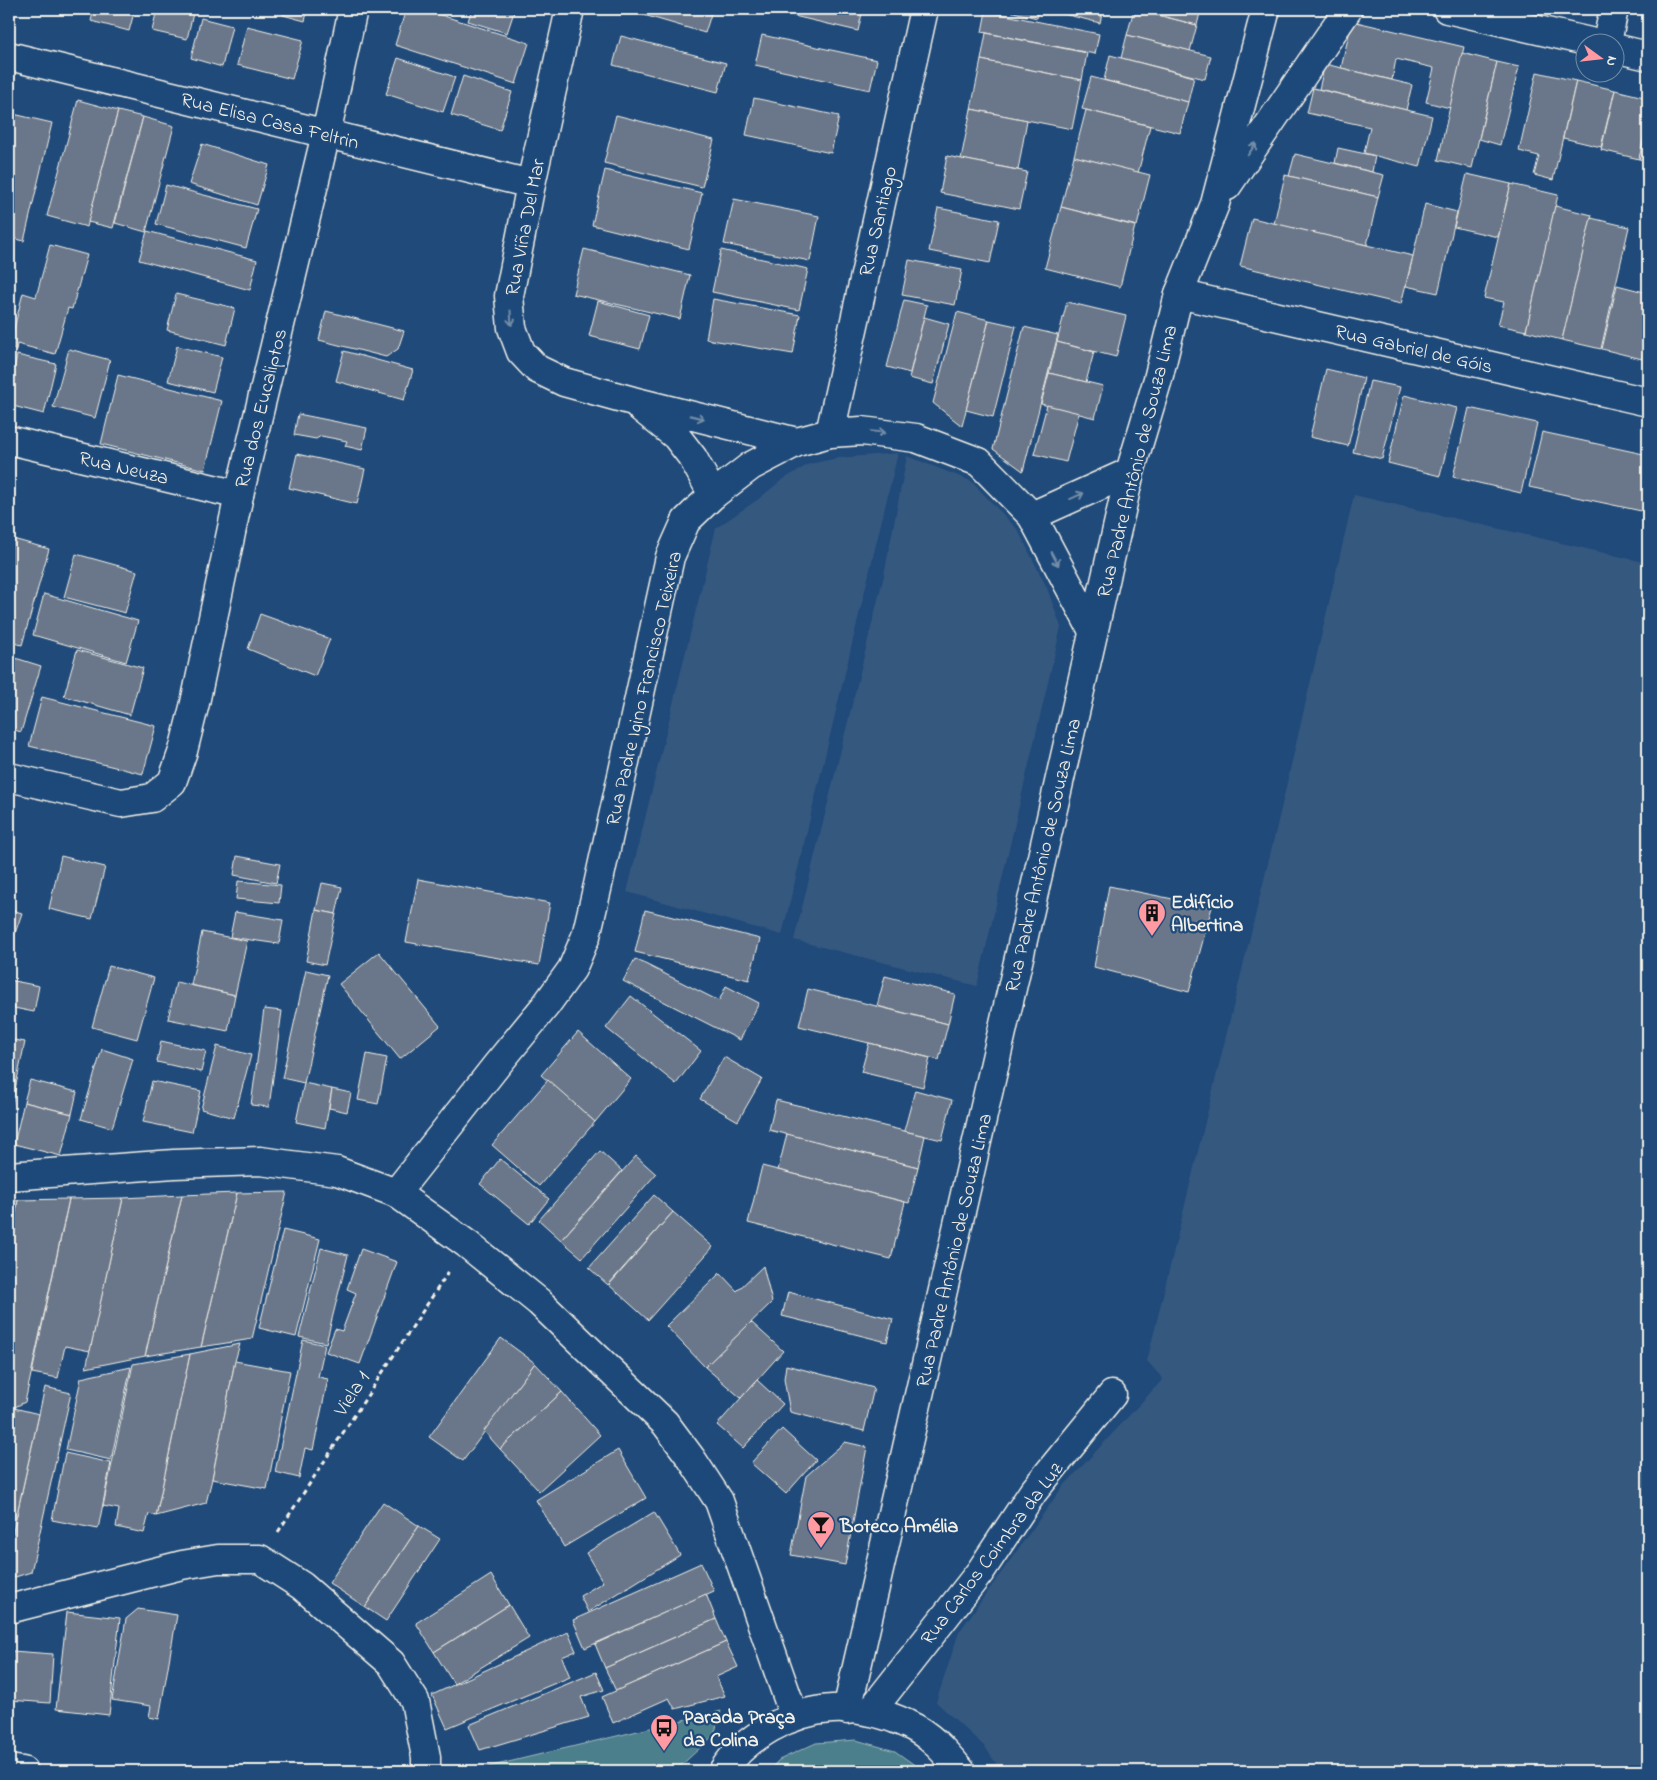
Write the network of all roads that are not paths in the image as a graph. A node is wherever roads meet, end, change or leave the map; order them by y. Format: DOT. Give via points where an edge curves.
graph roads {
  1 [pos="353,9"];
  2 [pos="570,9"];
  3 [pos="924,9"];
  4 [pos="1266,9"];
  5 [pos="1348,9"];
  6 [pos="1447,9"];
  7 [pos="1614,9"];
  8 [pos="1609,32"];
  9 [pos="1574,38"];
  10 [pos="1624,50"];
  11 [pos="9,56"];
  12 [pos="1648,56"];
  13 [pos="326,134"];
  14 [pos="531,184"];
  15 [pos="1215,204"];
  16 [pos="1179,294"];
  17 [pos="633,401"];
  18 [pos="1648,402"];
  19 [pos="830,433"];
  20 [pos="9,440"];
  21 [pos="798,442"];
  22 [pos="1130,472"];
  23 [pos="239,495"];
  24 [pos="714,495"];
  25 [pos="1032,516"];
  26 [pos="1093,631"];
  27 [pos="9,777"];
  28 [pos="9,1176"];
  29 [pos="396,1193"];
  30 [pos="1112,1395"];
  31 [pos="9,1609"];
  32 [pos="859,1711"];
  33 [pos="794,1716"];
  34 [pos="9,1769"];
  35 [pos="23,1771"];
  36 [pos="426,1771"];
  37 [pos="723,1771"];
  38 [pos="961,1771"];
  1 -- 13 [label="street, Rua dos Eucaliptos"];
  2 -- 14 [label="street, Rua Viña Del Mar"];
  3 -- 19 [label="street, Rua Santiago"];
  4 -- 15 [label="street, Rua Padre Antônio de Souza Lima"];
  15 -- 5 [label="street, one-way"];
  6 -- 9 [label="street"];
  7 -- 8 [label="street"];
  10 -- 12 [label="street"];
  11 -- 13 [label="street, Rua Elisa Casa Feltrin"];
  13 -- 14 [label="street, Rua Elisa Casa Feltrin"];
  13 -- 23 [label="street, Rua dos Eucaliptos"];
  14 -- 17 [label="street, Rua Viña Del Mar, one-way" via="509,296 512,328 521,352 537,369 564,382"];
  15 -- 16 [label="street, Rua Padre Antônio de Souza Lima"];
  16 -- 18 [label="street, Rua Gabriel de Góis"];
  16 -- 22 [label="street, Rua Padre Antônio de Souza Lima"];
  17 -- 21 [label="street, Rua Viña Del Mar, one-way"];
  17 -- 24 [label="street, Rua Viña Del Mar" via="676,436"];
  19 -- 21 [label="street, Rua Padre Igino Francisco Teixeira"];
  19 -- 25 [label="street, Rua Padre Igino Francisco Teixeira, one-way" via="886,433 916,438 956,452 979,462"];
  20 -- 23 [label="street, Rua Neuza"];
  21 -- 24 [label="street, Rua Padre Igino Francisco Teixeira" via="751,466"];
  25 -- 22 [label="street, one-way"];
  22 -- 26 [label="street, Rua Padre Antônio de Souza Lima"];
  23 -- 27 [label="street, Rua dos Eucaliptos" via="195,702 172,782 152,798 121,803"];
  24 -- 29 [label="street, Rua Padre Igino Francisco Teixeira" via="686,521 670,557 586,936 572,969"];
  25 -- 26 [label="street, Rua Padre Igino Francisco Teixeira, one-way"];
  26 -- 32 [label="street, Rua Padre Antônio de Souza Lima"];
  28 -- 29 [label="street" via="260,1161 337,1171"];
  29 -- 33 [label="street" via="539,1302 665,1423 719,1502"];
  30 -- 32 [label="street, Rua Carlos Coimbra da Luz" via="1033,1492 980,1572"];
  31 -- 36 [label="street" via="182,1565 218,1559 260,1559 302,1586 391,1663 415,1701"];
  32 -- 33 [label="street" via="832,1709"];
  32 -- 38 [label="street" via="908,1724 940,1746"];
  33 -- 37 [label="street" via="759,1734 730,1760"];
  34 -- 35 [label="street"];
}
